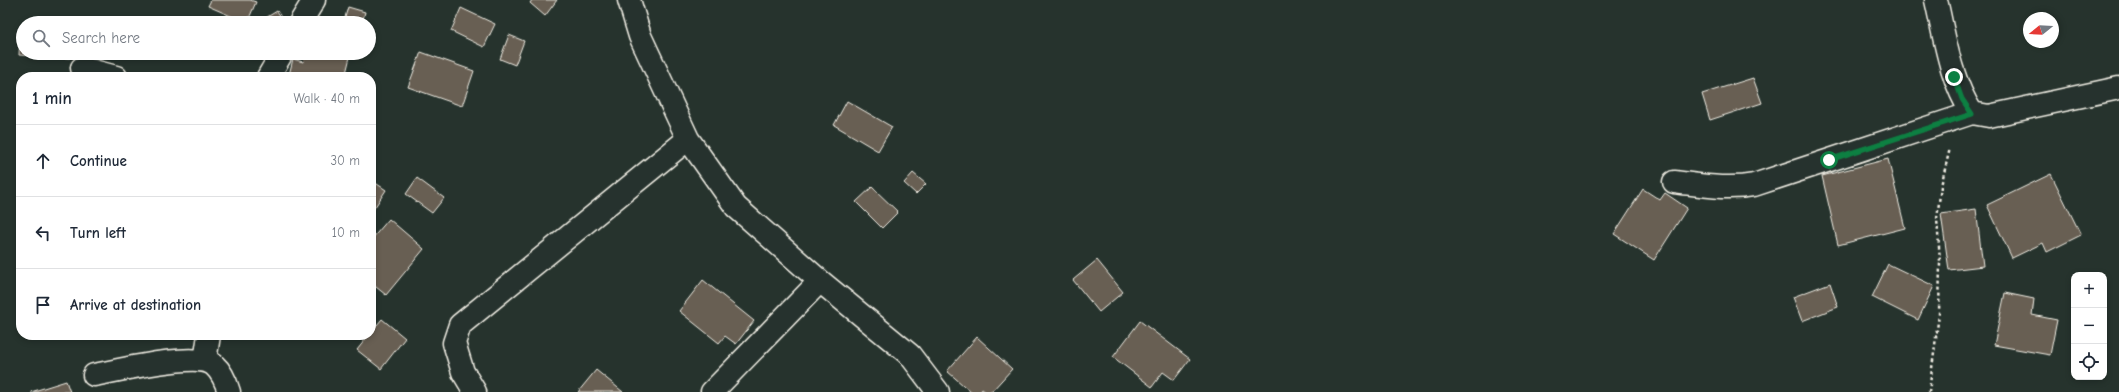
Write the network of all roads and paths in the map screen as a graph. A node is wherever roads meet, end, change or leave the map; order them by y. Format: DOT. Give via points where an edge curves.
graph roads {
  1 [pos="314,0"];
  2 [pos="629,0"];
  3 [pos="1936,0"];
  4 [pos="304,16"];
  5 [pos="278,60"];
  6 [pos="82,68"];
  7 [pos="97,72"];
  8 [pos="271,72"];
  9 [pos="2119,88"];
  10 [pos="1964,116"];
  11 [pos="688,139"];
  12 [pos="1674,182"];
  13 [pos="820,281"];
  14 [pos="208,340"];
  15 [pos="205,361"];
  16 [pos="94,375"];
  17 [pos="229,392"];
  18 [pos="475,392"];
  19 [pos="712,392"];
  20 [pos="938,392"];
  21 [pos="1929,392"];
  1 -- 4 [label="street"];
  2 -- 11 [label="street" via="640,36"];
  3 -- 10 [label="street" via="1954,77 1962,99"];
  5 -- 8 [label="street"];
  6 -- 7 [label="street"];
  9 -- 10 [label="street" via="1989,116"];
  10 -- 12 [label="street" via="1754,185 1724,188"];
  10 -- 21 [label="path" via="1941,186 1937,219 1940,261 1939,314"];
  11 -- 13 [label="street" via="736,207"];
  11 -- 18 [label="street" via="460,325 454,343 463,372"];
  13 -- 19 [label="street"];
  13 -- 20 [label="street" via="910,355"];
  14 -- 15 [label="street"];
  15 -- 16 [label="street" via="170,361"];
  15 -- 17 [label="street" via="214,365 224,378"];
}
